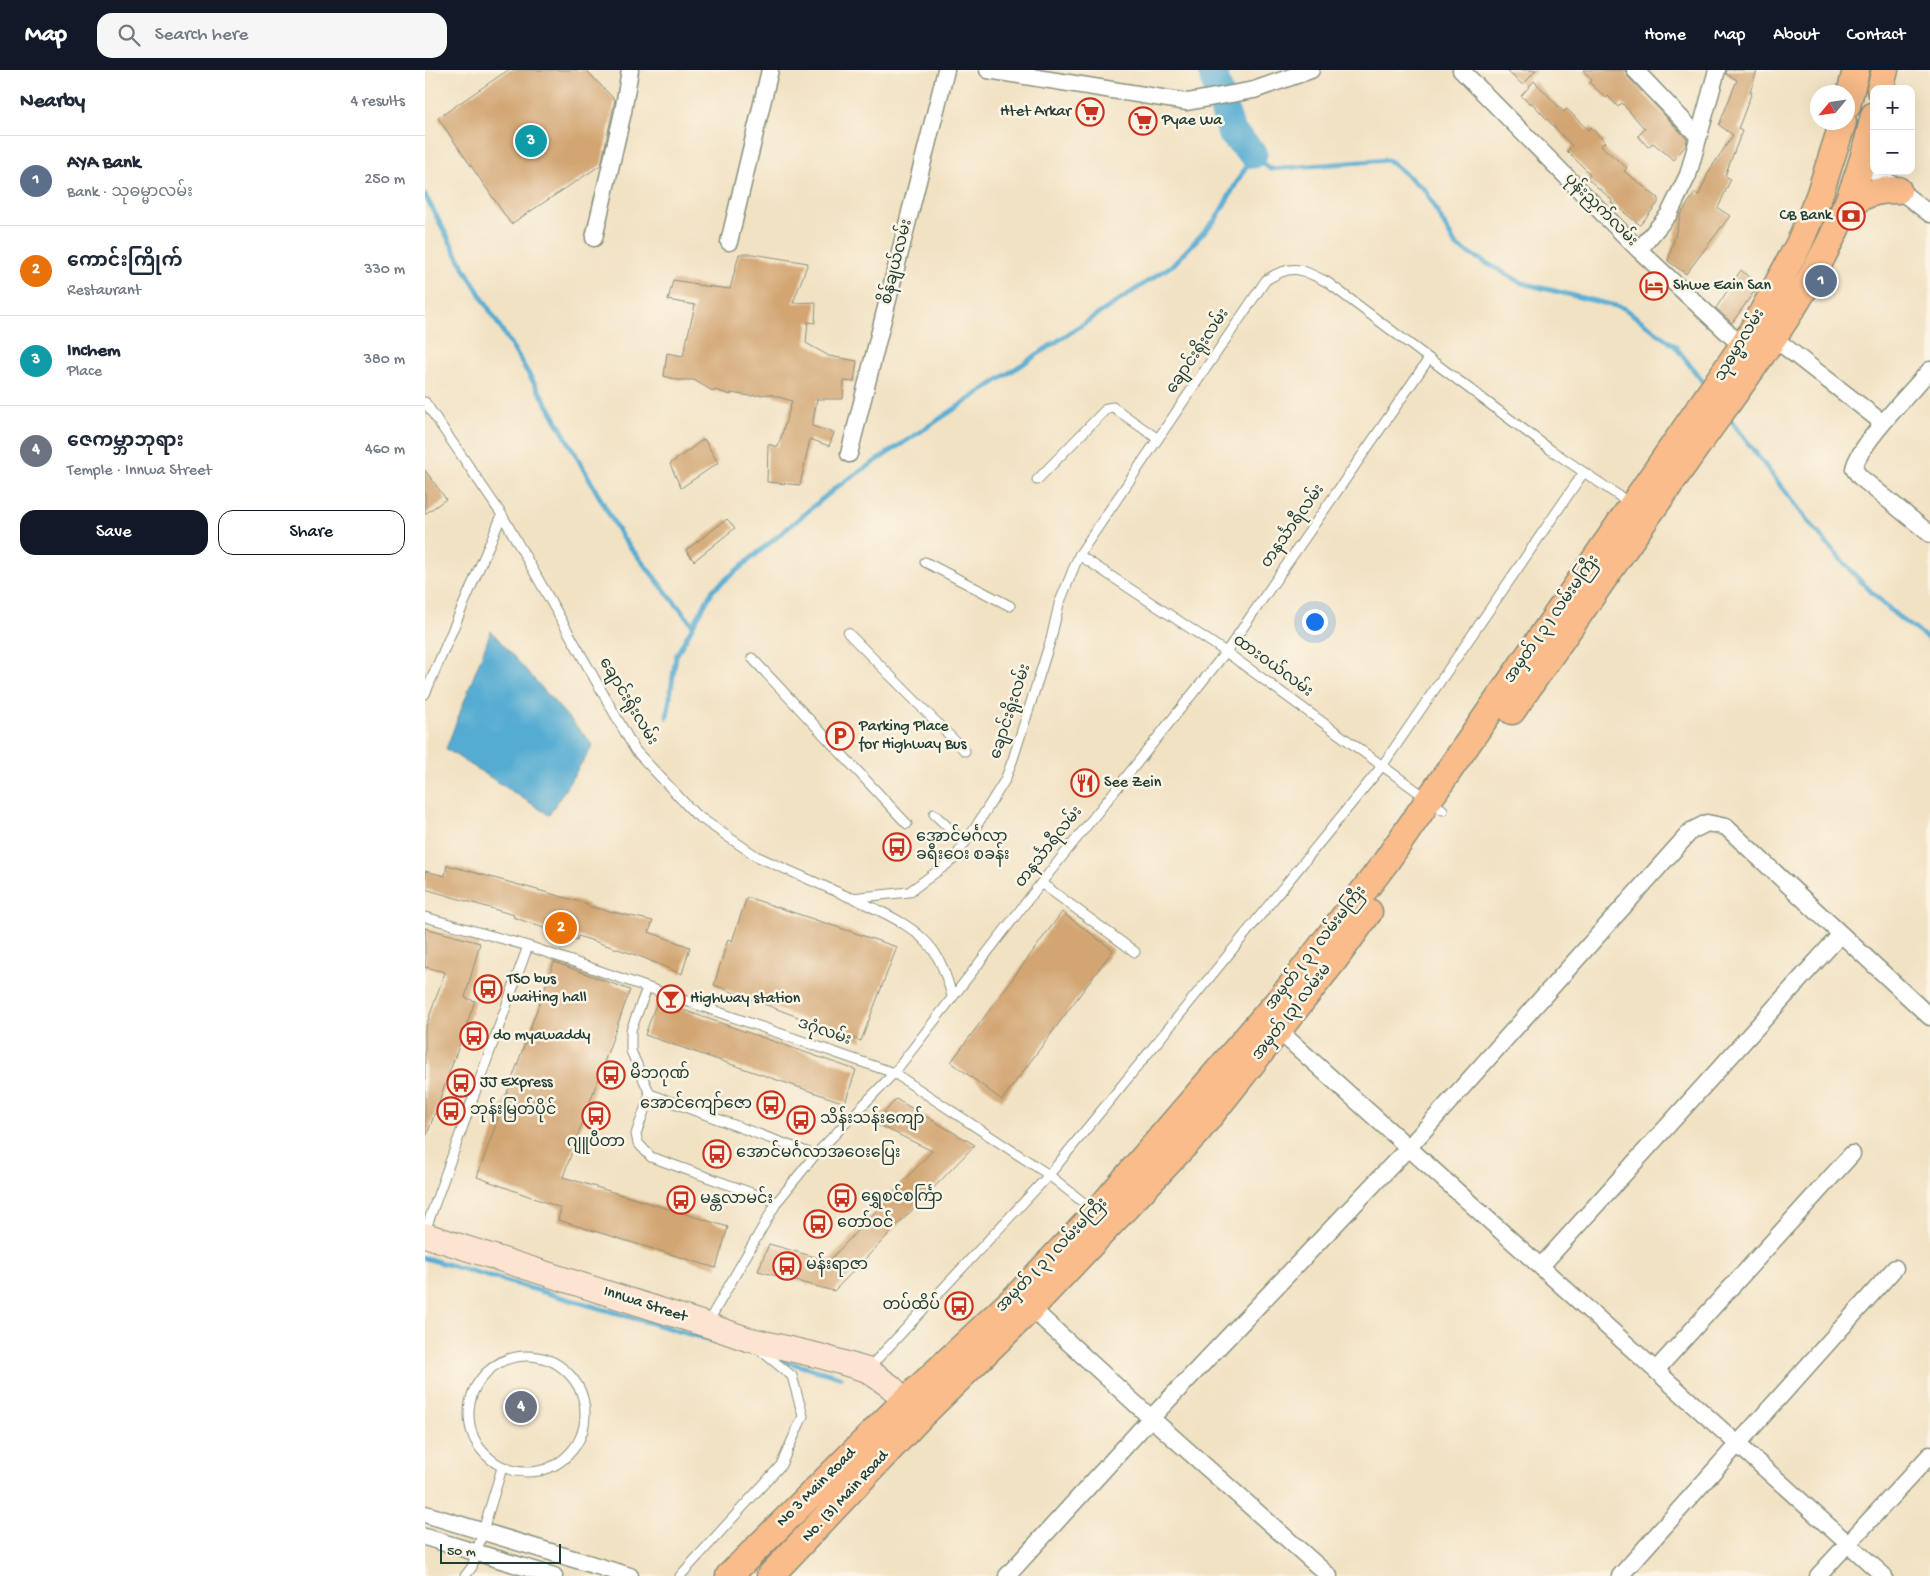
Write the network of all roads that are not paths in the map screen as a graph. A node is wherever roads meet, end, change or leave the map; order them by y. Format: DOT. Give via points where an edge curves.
graph roads {
  1 [pos="630,70"];
  2 [pos="770,70"];
  3 [pos="946,70"];
  4 [pos="988,70"];
  5 [pos="1311,70"];
  6 [pos="1461,70"];
  7 [pos="1635,70"];
  8 [pos="1717,70"];
  9 [pos="1856,70"];
  10 [pos="1885,70"];
  11 [pos="1852,85"];
  12 [pos="1881,85"];
  13 [pos="1840,134"];
  14 [pos="1698,136"];
  15 [pos="1870,168"];
  16 [pos="1879,175"];
  17 [pos="1898,190"];
  18 [pos="1844,210"];
  19 [pos="1930,214"];
  20 [pos="594,238"];
  21 [pos="729,242"];
  22 [pos="1639,250"];
  23 [pos="1765,331"];
  24 [pos="1743,347"];
  25 [pos="1428,360"];
  26 [pos="1930,370"];
  27 [pos="1720,401"];
  28 [pos="425,402"];
  29 [pos="1883,423"];
  30 [pos="1158,439"];
  31 [pos="849,454"];
  32 [pos="1584,472"];
  33 [pos="1037,480"];
  34 [pos="1639,511"];
  35 [pos="501,515"];
  36 [pos="1930,534"];
  37 [pos="1079,555"];
  38 [pos="925,562"];
  39 [pos="1009,606"];
  40 [pos="848,633"];
  41 [pos="1226,652"];
  42 [pos="752,658"];
  43 [pos="425,694"];
  44 [pos="965,752"];
  45 [pos="1382,766"];
  46 [pos="1436,805"];
  47 [pos="933,814"];
  48 [pos="907,824"];
  49 [pos="965,843"];
  50 [pos="1041,883"];
  51 [pos="851,898"];
  52 [pos="425,917"];
  53 [pos="1841,934"];
  54 [pos="528,946"];
  55 [pos="1135,952"];
  56 [pos="647,988"];
  57 [pos="952,996"];
  58 [pos="1930,1017"];
  59 [pos="1272,1024"];
  60 [pos="894,1073"];
  61 [pos="650,1094"];
  62 [pos="1409,1147"];
  63 [pos="1852,1154"];
  64 [pos="815,1155"];
  65 [pos="1049,1175"];
  66 [pos="777,1202"];
  67 [pos="1096,1213"];
  68 [pos="425,1233"];
  69 [pos="1541,1266"];
  70 [pos="1895,1268"];
  71 [pos="1025,1301"];
  72 [pos="707,1325"];
  73 [pos="747,1339"];
  74 [pos="867,1370"];
  75 [pos="1656,1370"];
  76 [pos="913,1409"];
  77 [pos="1151,1418"];
  78 [pos="1739,1444"];
  79 [pos="1930,1455"];
  80 [pos="503,1468"];
  81 [pos="425,1514"];
  82 [pos="483,1532"];
  83 [pos="425,1537"];
  84 [pos="1848,1543"];
  85 [pos="477,1552"];
  86 [pos="597,1571"];
  87 [pos="465,1576"];
  88 [pos="553,1576"];
  89 [pos="630,1576"];
  90 [pos="680,1576"];
  91 [pos="729,1576"];
  92 [pos="770,1576"];
  93 [pos="1007,1576"];
  94 [pos="1329,1576"];
  95 [pos="1620,1576"];
  96 [pos="1818,1576"];
  97 [pos="1884,1576"];
  1 -- 20 [label="street"];
  2 -- 21 [label="street"];
  3 -- 31 [label="street, စိန်ချယ်လမ်း"];
  4 -- 5 [label="street" via="1187,102 1254,90"];
  6 -- 22 [label="street, ပုန်းညှက်လမ်း"];
  7 -- 14 [label="street"];
  8 -- 14 [label="street"];
  9 -- 11 [label="main road"];
  10 -- 12 [label="main road"];
  13 -- 15 [label="street"];
  13 -- 23 [label="main road, သုဓမ္မာလမ်း"];
  14 -- 22 [label="street" via="1689,175 1669,214"];
  15 -- 18 [label="main road, သုဓမ္မာလမ်း"];
  16 -- 17 [label="street"];
  17 -- 18 [label="main road" via="1879,190 1858,198"];
  17 -- 19 [label="street"];
  18 -- 23 [label="main road, သုဓမ္မာလမ်း" via="1819,263"];
  22 -- 24 [label="street, ပုန်းညှက်လမ်း"];
  23 -- 24 [label="main road, သုဓမ္မာလမ်း"];
  23 -- 27 [label="main road, သုဓမ္မာလမ်း"];
  23 -- 29 [label="street"];
  24 -- 27 [label="main road, သုဓမ္မာလမ်း"];
  25 -- 30 [label="lane, ချောင်းရိုးလမ်း" via="1327,282 1302,269 1280,271 1266,280"];
  25 -- 32 [label="lane, ချောင်းရိုးလမ်း"];
  25 -- 41 [label="lane, တနင်္သာရီလမ်း"];
  26 -- 29 [label="street"];
  27 -- 34 [label="main road, အမှတ် ( ၃ ) လမ်းမကြီး"];
  28 -- 35 [label="lane, ချောင်းရိုးလမ်း"];
  29 -- 36 [label="street" via="1855,459 1853,469"];
  30 -- 33 [label="lane" via="1113,407 1107,408"];
  30 -- 37 [label="lane, ချောင်းရိုးလမ်း"];
  32 -- 34 [label="lane, ချောင်းရိုးလမ်း"];
  32 -- 45 [label="lane"];
  34 -- 46 [label="main road, အမှတ် ( ၃ ) လမ်းမကြီး"];
  35 -- 43 [label="lane"];
  35 -- 51 [label="lane, ချောင်းရိုးလမ်း" via="635,750 695,814 756,856"];
  37 -- 41 [label="lane, ထားဝယ်လမ်း"];
  37 -- 49 [label="lane, ချောင်းရိုးလမ်း" via="1059,604 1051,640 1005,780"];
  38 -- 39 [label="lane"];
  40 -- 44 [label="lane"];
  41 -- 45 [label="lane, ထားဝယ်လမ်း"];
  41 -- 50 [label="lane, တနင်္သာရီလမ်း"];
  42 -- 48 [label="lane"];
  45 -- 46 [label="lane, ထားဝယ်လမ်း"];
  45 -- 65 [label="lane"];
  46 -- 59 [label="main road, အမှတ် ( ၃ ) လမ်းမကြီး" via="1385,863 1291,986"];
  47 -- 49 [label="lane"];
  49 -- 51 [label="lane, ချောင်းရိုးလမ်း" via="954,859 909,892"];
  50 -- 55 [label="lane"];
  50 -- 57 [label="lane, တနင်္သာရီလမ်း"];
  51 -- 57 [label="lane" via="907,925 933,950 945,970"];
  52 -- 54 [label="lane, ဒဂုံလမ်း"];
  53 -- 58 [label="street"];
  53 -- 62 [label="street" via="1725,827 1707,823 1691,831"];
  53 -- 69 [label="street"];
  54 -- 56 [label="lane, ဒဂုံလမ်း"];
  54 -- 68 [label="lane"];
  56 -- 60 [label="lane, ဒဂုံလမ်း"];
  56 -- 61 [label="lane" via="631,1030 631,1050"];
  57 -- 60 [label="lane, တနင်္သာရီလမ်း"];
  59 -- 62 [label="street"];
  59 -- 67 [label="main road, အမှတ် ( ၃ ) လမ်းမကြီး"];
  59 -- 71 [label="main road, အမှတ် (၃) လမ်းမ" via="1198,1131"];
  60 -- 64 [label="lane, တနင်္သာရီလမ်း"];
  60 -- 65 [label="lane, ဒဂုံလမ်း"];
  61 -- 64 [label="lane"];
  61 -- 66 [label="lane" via="636,1134 638,1144 651,1157"];
  62 -- 69 [label="street"];
  62 -- 77 [label="street"];
  63 -- 75 [label="street"];
  64 -- 66 [label="lane, တနင်္သာရီလမ်း"];
  65 -- 67 [label="lane, ဒဂုံလမ်း"];
  65 -- 74 [label="lane"];
  66 -- 72 [label="lane, တနင်္သာရီလမ်း"];
  67 -- 71 [label="main road, အမှတ် ( ၃ ) လမ်းမကြီး"];
  68 -- 72 [label="street, Innwa Street"];
  69 -- 75 [label="street"];
  70 -- 78 [label="street"];
  71 -- 76 [label="main road, အမှတ် ( ၃ ) လမ်းမကြီး"];
  71 -- 77 [label="street"];
  72 -- 73 [label="street, Innwa Street"];
  73 -- 74 [label="street, Innwa Street"];
  73 -- 90 [label="lane" via="792,1376 803,1416 781,1465"];
  74 -- 76 [label="street, Innwa Street" via="890,1386"];
  75 -- 78 [label="street"];
  76 -- 91 [label="main road, No 3 Main Road"];
  76 -- 92 [label="main road, No. (3) Main Road"];
  77 -- 93 [label="street"];
  77 -- 94 [label="street"];
  78 -- 84 [label="street"];
  78 -- 95 [label="street"];
  79 -- 84 [label="street"];
  80 -- 80 [label="lane" via="484,1454 471,1435 467,1412 473,1390 486,1371 506,1358 528,1355 551,1360 570,1373 582,1393 586,1416 581,1438 567,1457 548,1470 525,1473"];
  80 -- 82 [label="lane"];
  81 -- 82 [label="street"];
  82 -- 85 [label="lane"];
  82 -- 86 [label="street"];
  83 -- 85 [label="street"];
  84 -- 96 [label="street"];
  84 -- 97 [label="street"];
  85 -- 87 [label="lane"];
  85 -- 88 [label="street"];
  86 -- 89 [label="street"];
}
